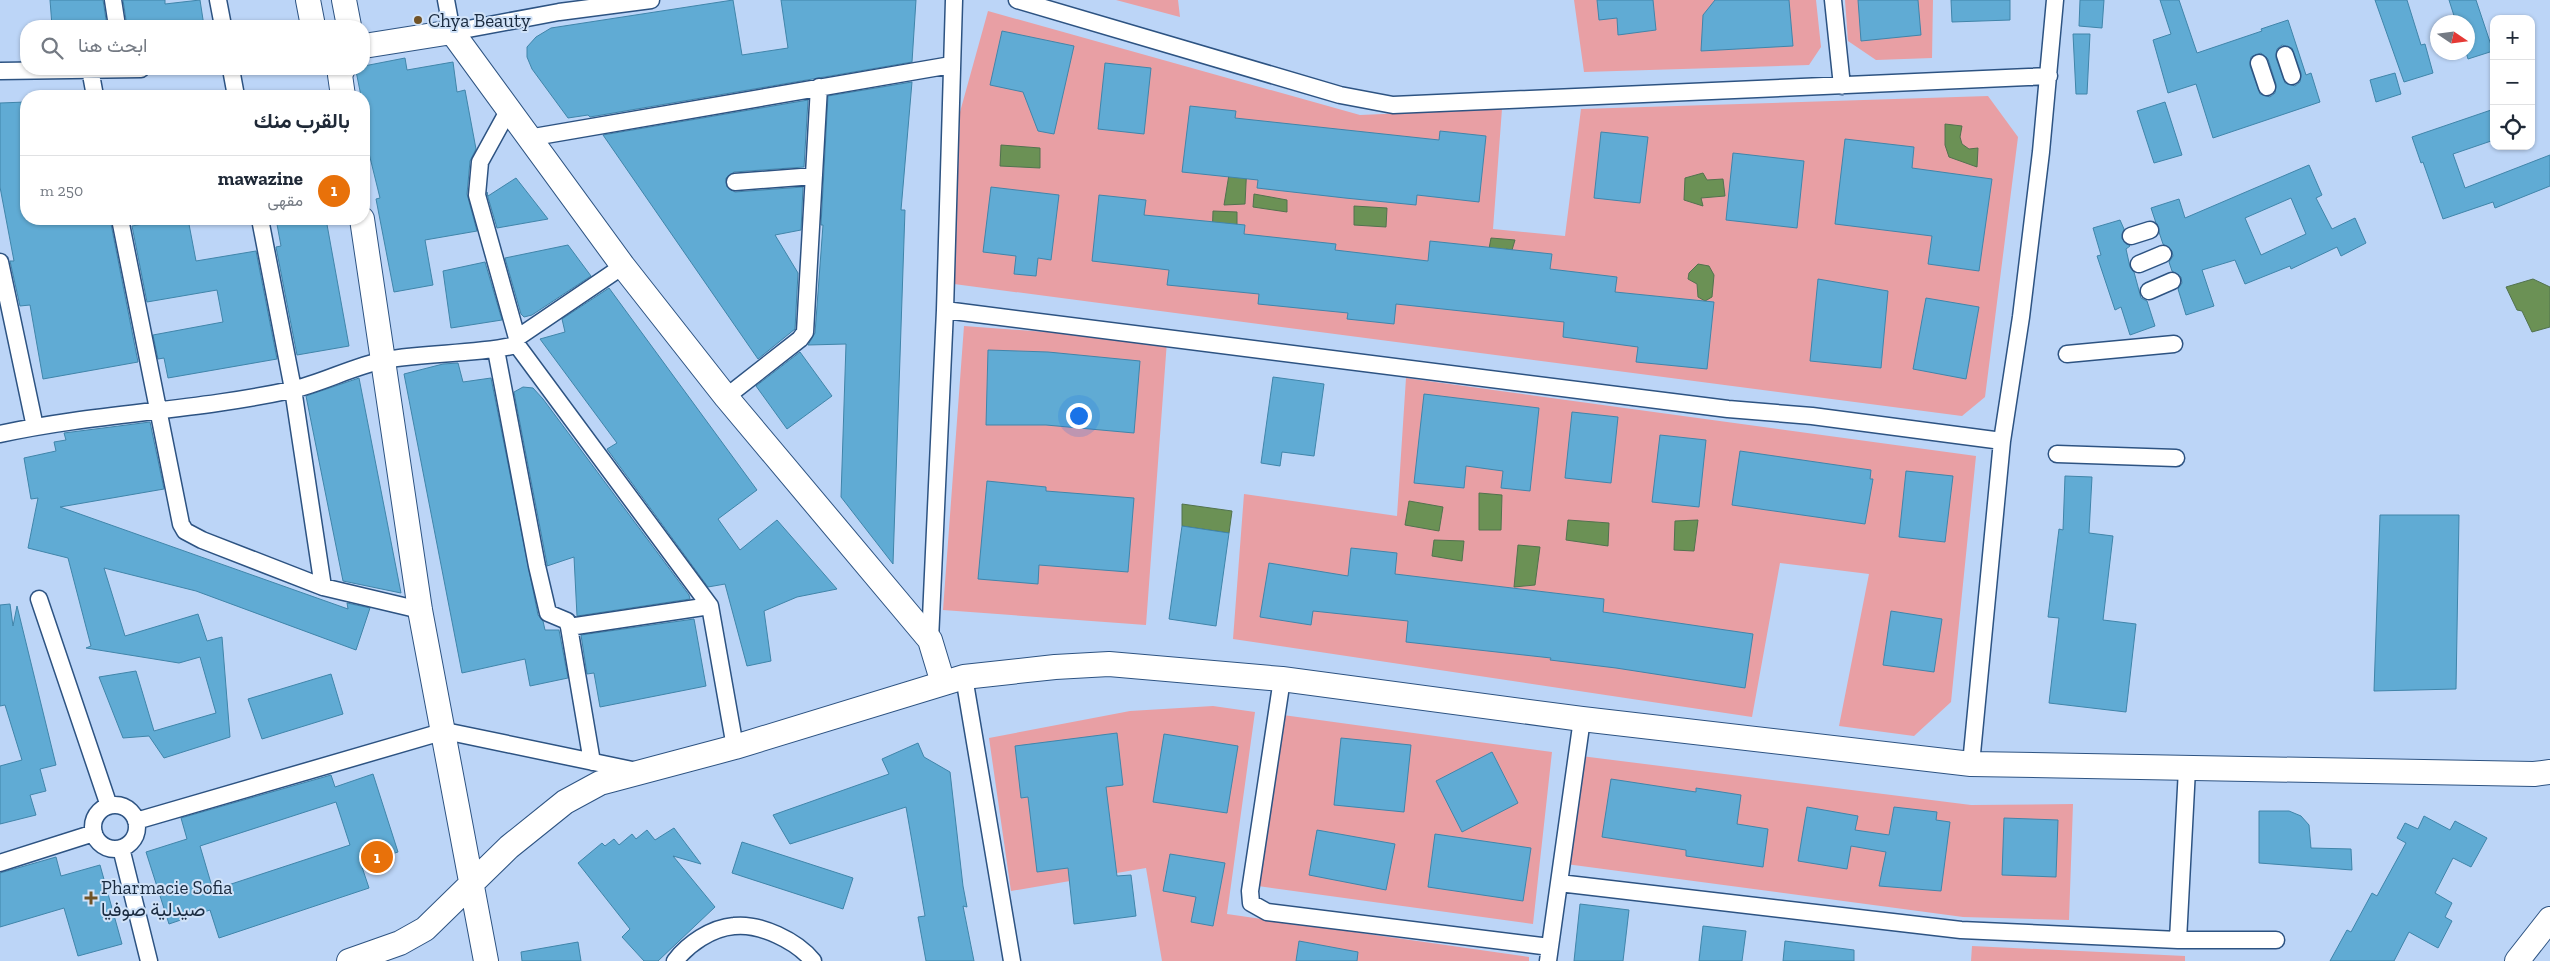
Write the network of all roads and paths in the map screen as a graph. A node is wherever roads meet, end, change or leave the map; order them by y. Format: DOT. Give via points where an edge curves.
graph roads {
  1 [pos="113,0"];
  2 [pos="218,0"];
  3 [pos="308,0"];
  4 [pos="344,0"];
  5 [pos="446,0"];
  6 [pos="646,0"];
  7 [pos="954,0"];
  8 [pos="1017,0"];
  9 [pos="1833,0"];
  10 [pos="2055,0"];
  11 [pos="558,6"];
  12 [pos="116,20"];
  13 [pos="222,20"];
  14 [pos="312,20"];
  15 [pos="348,20"];
  16 [pos="452,32"];
  17 [pos="370,45"];
  18 [pos="2286,55"];
  19 [pos="2259,63"];
  20 [pos="951,65"];
  21 [pos="0,71"];
  22 [pos="20,71"];
  23 [pos="91,75"];
  24 [pos="232,75"];
  25 [pos="2049,76"];
  26 [pos="2292,76"];
  27 [pos="1842,86"];
  28 [pos="819,87"];
  29 [pos="2267,87"];
  30 [pos="94,90"];
  31 [pos="235,90"];
  32 [pos="508,111"];
  33 [pos="528,138"];
  34 [pos="814,176"];
  35 [pos="735,182"];
  36 [pos="121,225"];
  37 [pos="261,225"];
  38 [pos="363,225"];
  39 [pos="2150,230"];
  40 [pos="2131,236"];
  41 [pos="2163,254"];
  42 [pos="0,262"];
  43 [pos="2139,264"];
  44 [pos="623,266"];
  45 [pos="2172,281"];
  46 [pos="2149,291"];
  47 [pos="946,310"];
  48 [pos="517,342"];
  49 [pos="2174,344"];
  50 [pos="496,350"];
  51 [pos="2067,354"];
  52 [pos="385,360"];
  53 [pos="293,390"];
  54 [pos="726,398"];
  55 [pos="159,409"];
  56 [pos="35,427"];
  57 [pos="0,434"];
  58 [pos="2002,441"];
  59 [pos="2057,454"];
  60 [pos="2176,458"];
  61 [pos="323,587"];
  62 [pos="39,599"];
  63 [pos="710,606"];
  64 [pos="420,610"];
  65 [pos="569,628"];
  66 [pos="930,640"];
  67 [pos="1282,679"];
  68 [pos="954,680"];
  69 [pos="1582,719"];
  70 [pos="445,731"];
  71 [pos="735,747"];
  72 [pos="592,762"];
  73 [pos="1971,764"];
  74 [pos="2187,769"];
  75 [pos="637,771"];
  76 [pos="2545,775"];
  77 [pos="109,806"];
  78 [pos="136,821"];
  79 [pos="94,833"];
  80 [pos="121,848"];
  81 [pos="0,863"];
  82 [pos="472,882"];
  83 [pos="1559,883"];
  84 [pos="2550,919"];
  85 [pos="2178,940"];
  86 [pos="2276,940"];
  87 [pos="1549,954"];
  88 [pos="149,961"];
  89 [pos="349,961"];
  90 [pos="486,961"];
  91 [pos="674,961"];
  92 [pos="813,961"];
  93 [pos="1012,961"];
  94 [pos="2516,961"];
  1 -- 12 [label="street"];
  2 -- 13 [label="street"];
  3 -- 14 [label="street"];
  4 -- 15 [label="street"];
  5 -- 16 [label="street"];
  6 -- 11 [label="street"];
  7 -- 20 [label="street"];
  8 -- 27 [label="street" via="1374,103 1393,105"];
  9 -- 27 [label="street"];
  10 -- 25 [label="street"];
  11 -- 16 [label="street"];
  16 -- 17 [label="street"];
  16 -- 32 [label="street"];
  18 -- 26 [label="street"];
  19 -- 29 [label="street"];
  20 -- 28 [label="street"];
  20 -- 47 [label="street"];
  21 -- 22 [label="street"];
  23 -- 30 [label="street"];
  24 -- 31 [label="street"];
  25 -- 27 [label="street"];
  25 -- 58 [label="street"];
  28 -- 33 [label="street"];
  28 -- 34 [label="street"];
  32 -- 33 [label="street"];
  32 -- 48 [label="street" via="480,162 477,195"];
  33 -- 44 [label="street"];
  34 -- 35 [label="street"];
  34 -- 54 [label="street" via="805,332"];
  36 -- 55 [label="street"];
  37 -- 53 [label="street"];
  38 -- 52 [label="street"];
  39 -- 40 [label="street"];
  41 -- 43 [label="street"];
  42 -- 56 [label="street"];
  44 -- 48 [label="street"];
  44 -- 54 [label="street"];
  45 -- 46 [label="street"];
  47 -- 58 [label="street" via="1728,410 1812,416"];
  47 -- 66 [label="street"];
  48 -- 50 [label="street"];
  48 -- 63 [label="street"];
  49 -- 51 [label="street"];
  50 -- 52 [label="street"];
  50 -- 65 [label="street" via="548,614 567,621"];
  52 -- 53 [label="street"];
  52 -- 64 [label="street"];
  53 -- 55 [label="street"];
  53 -- 61 [label="street"];
  54 -- 66 [label="street"];
  55 -- 56 [label="street"];
  55 -- 61 [label="street" via="180,524 185,531"];
  56 -- 57 [label="street"];
  58 -- 73 [label="street"];
  59 -- 60 [label="street"];
  61 -- 64 [label="street"];
  62 -- 77 [label="street"];
  63 -- 65 [label="street"];
  63 -- 71 [label="street"];
  64 -- 70 [label="street"];
  65 -- 72 [label="street"];
  66 -- 68 [label="street"];
  67 -- 68 [label="street" via="1109,664 1055,667"];
  67 -- 69 [label="street"];
  67 -- 87 [label="street" via="1251,903 1267,912"];
  68 -- 71 [label="street"];
  68 -- 93 [label="street"];
  69 -- 73 [label="street"];
  69 -- 83 [label="street"];
  70 -- 72 [label="street"];
  70 -- 78 [label="street"];
  70 -- 82 [label="street"];
  71 -- 75 [label="street"];
  72 -- 75 [label="street"];
  73 -- 74 [label="street"];
  74 -- 76 [label="street"];
  74 -- 85 [label="street"];
  75 -- 82 [label="street" via="600,783 565,802 508,847"];
  77 -- 78 [label="street" via="125,808"];
  77 -- 79 [label="street" via="96,816"];
  78 -- 80 [label="street" via="134,838"];
  79 -- 80 [label="street" via="104,846"];
  79 -- 81 [label="street"];
  80 -- 88 [label="street"];
  82 -- 89 [label="street" via="425,929 400,943"];
  82 -- 90 [label="street"];
  83 -- 85 [label="street" via="1961,930"];
  83 -- 87 [label="street"];
  84 -- 94 [label="street"];
  85 -- 86 [label="street"];
  91 -- 92 [label="street" via="704,936 735,926 753,928 793,943"];
}
